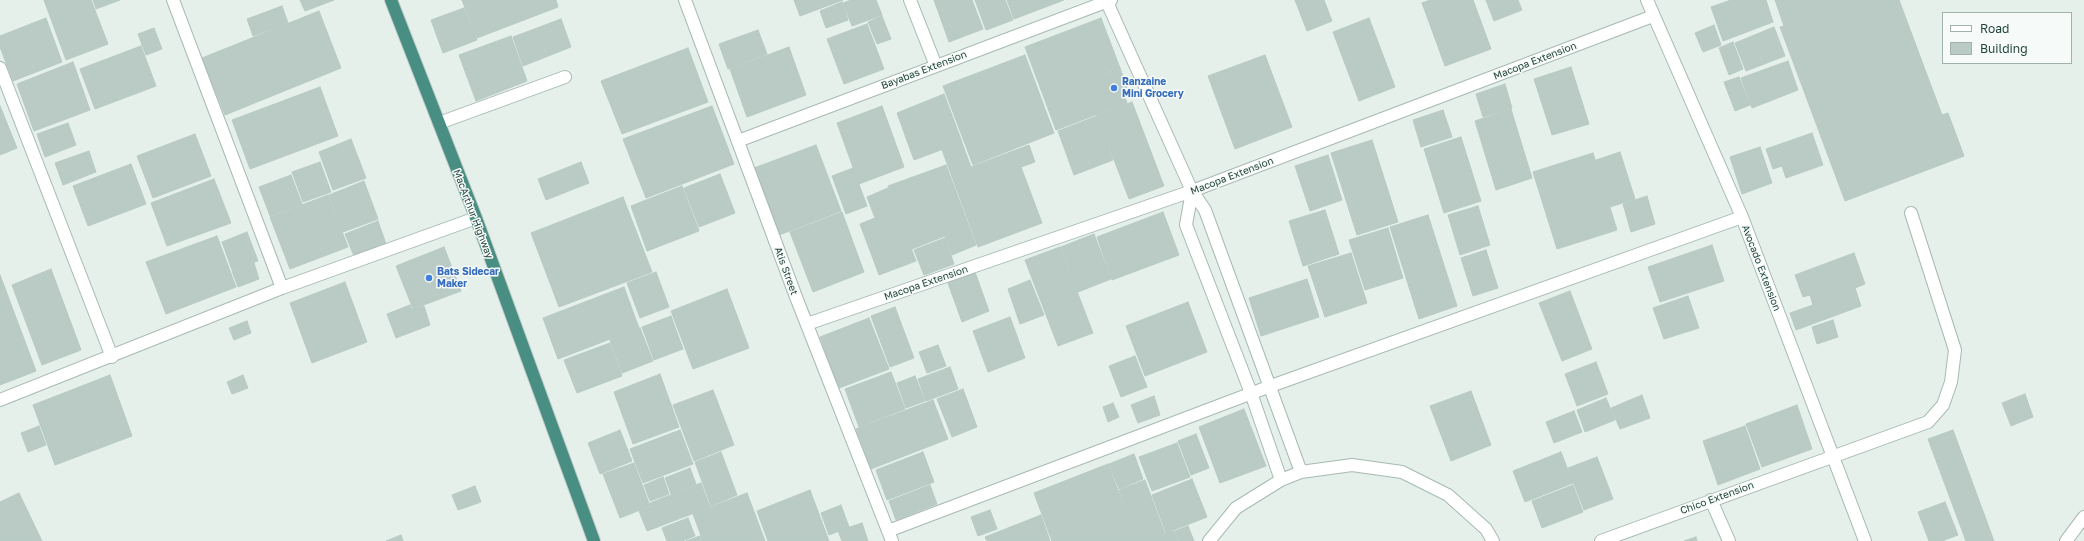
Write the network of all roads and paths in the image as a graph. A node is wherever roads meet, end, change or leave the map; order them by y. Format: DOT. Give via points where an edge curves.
graph roads {
  1 [pos="173,0"];
  2 [pos="391,0"];
  3 [pos="685,0"];
  4 [pos="910,0"];
  5 [pos="1108,0"];
  6 [pos="1647,0"];
  7 [pos="1653,16"];
  8 [pos="936,66"];
  9 [pos="0,68"];
  10 [pos="565,77"];
  11 [pos="439,123"];
  12 [pos="738,141"];
  13 [pos="1192,191"];
  14 [pos="1910,213"];
  15 [pos="1742,217"];
  16 [pos="476,218"];
  17 [pos="282,288"];
  18 [pos="807,324"];
  19 [pos="112,357"];
  20 [pos="1268,387"];
  21 [pos="1251,393"];
  22 [pos="0,400"];
  23 [pos="1833,456"];
  24 [pos="1301,472"];
  25 [pos="1281,480"];
  26 [pos="1711,500"];
  27 [pos="2084,518"];
  28 [pos="890,536"];
  29 [pos="594,541"];
  30 [pos="1209,541"];
  31 [pos="1493,541"];
  32 [pos="1601,541"];
  33 [pos="1729,541"];
  34 [pos="1865,541"];
  35 [pos="2066,541"];
  1 -- 17 [label="street"];
  2 -- 11 [label="highway, MacArthur Highway"];
  3 -- 12 [label="street, Atis Street"];
  4 -- 8 [label="street"];
  5 -- 8 [label="street, Bayabas Extension"];
  5 -- 13 [label="street"];
  6 -- 7 [label="street, Avocado Extension"];
  7 -- 13 [label="street, Macopa Extension"];
  7 -- 15 [label="street, Avocado Extension"];
  8 -- 12 [label="street, Bayabas Extension"];
  9 -- 19 [label="street"];
  10 -- 11 [label="street"];
  11 -- 16 [label="highway, MacArthur Highway"];
  12 -- 18 [label="street, Atis Street"];
  13 -- 18 [label="street, Macopa Extension"];
  13 -- 20 [label="street" via="1204,210"];
  13 -- 21 [label="street" via="1186,225"];
  14 -- 23 [label="street, Chico Extension" via="1955,350 1951,382 1943,405 1928,422"];
  15 -- 20 [label="street"];
  15 -- 23 [label="street, Avocado Extension"];
  16 -- 17 [label="street"];
  16 -- 29 [label="highway, MacArthur Highway"];
  17 -- 19 [label="street"];
  18 -- 28 [label="street, Atis Street"];
  19 -- 22 [label="street"];
  20 -- 21 [label="street"];
  20 -- 24 [label="street"];
  21 -- 25 [label="street"];
  21 -- 28 [label="street"];
  23 -- 26 [label="street, Chico Extension"];
  23 -- 34 [label="street, Avocado Extension"];
  24 -- 25 [label="street"];
  24 -- 31 [label="street" via="1352,464 1402,472 1448,494 1486,529"];
  25 -- 30 [label="street" via="1236,508"];
  26 -- 32 [label="street, Chico Extension"];
  26 -- 33 [label="street"];
  27 -- 35 [label="street"];
}
